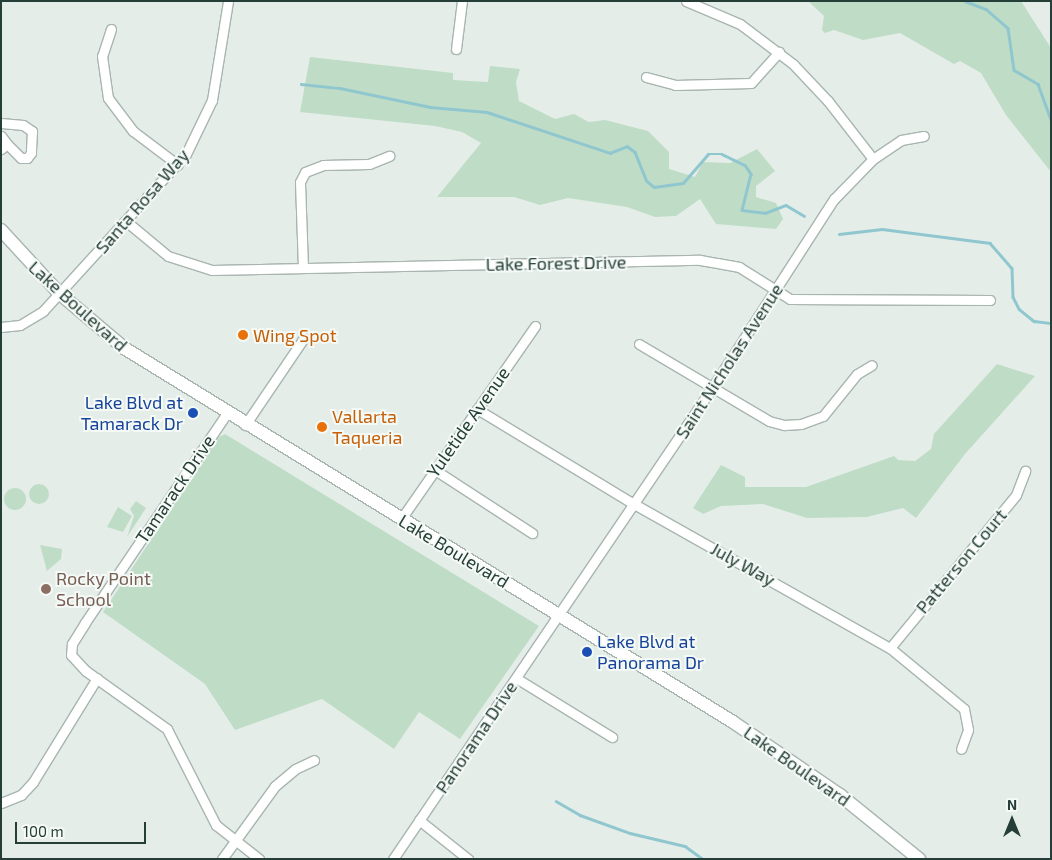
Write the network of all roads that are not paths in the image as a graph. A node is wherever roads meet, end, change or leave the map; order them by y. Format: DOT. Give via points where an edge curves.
graph roads {
  1 [pos="228,1"];
  2 [pos="462,1"];
  3 [pos="686,1"];
  4 [pos="111,29"];
  5 [pos="456,49"];
  6 [pos="778,52"];
  7 [pos="646,77"];
  8 [pos="1,123"];
  9 [pos="924,136"];
  10 [pos="3,143"];
  11 [pos="389,156"];
  12 [pos="873,159"];
  13 [pos="178,165"];
  14 [pos="127,222"];
  15 [pos="1,230"];
  16 [pos="303,268"];
  17 [pos="776,290"];
  18 [pos="59,293"];
  19 [pos="990,300"];
  20 [pos="535,326"];
  21 [pos="1,327"];
  22 [pos="304,338"];
  23 [pos="639,344"];
  24 [pos="872,365"];
  25 [pos="712,388"];
  26 [pos="477,409"];
  27 [pos="227,413"];
  28 [pos="245,425"];
  29 [pos="435,470"];
  30 [pos="1025,470"];
  31 [pos="634,504"];
  32 [pos="401,519"];
  33 [pos="532,533"];
  34 [pos="558,614"];
  35 [pos="890,648"];
  36 [pos="97,678"];
  37 [pos="516,678"];
  38 [pos="612,737"];
  39 [pos="961,749"];
  40 [pos="314,760"];
  41 [pos="1,803"];
  42 [pos="419,820"];
  43 [pos="235,842"];
  44 [pos="222,859"];
  45 [pos="259,859"];
  46 [pos="393,859"];
  47 [pos="468,859"];
  48 [pos="919,859"];
  1 -- 13 [label="street, Santa Rosa Way" via="212,100 201,128"];
  2 -- 5 [label="street"];
  3 -- 6 [label="street" via="726,16"];
  4 -- 13 [label="street" via="102,56 108,98 133,130"];
  6 -- 7 [label="street" via="751,83 675,84"];
  6 -- 12 [label="street" via="828,101"];
  8 -- 10 [label="street" via="23,125 32,131 32,154 21,158"];
  9 -- 12 [label="street, Saint Nicholas Avenue" via="901,140"];
  11 -- 16 [label="street" via="369,164 323,165 305,172 300,182"];
  12 -- 17 [label="street, Saint Nicholas Avenue" via="834,199"];
  13 -- 14 [label="street, Santa Rosa Way"];
  14 -- 16 [label="street, Lake Forest Drive" via="168,256 193,266 220,270"];
  14 -- 18 [label="street, Santa Rosa Way"];
  15 -- 18 [label="main road, Lake Boulevard"];
  16 -- 17 [label="street, Lake Forest Drive" via="700,260 739,267"];
  17 -- 19 [label="street, Lake Forest Drive" via="786,298 813,300"];
  17 -- 25 [label="street, Saint Nicholas Avenue"];
  18 -- 21 [label="street, Santa Rosa Way" via="29,321"];
  18 -- 27 [label="main road, Lake Boulevard" via="124,348"];
  20 -- 26 [label="street, Yuletide Avenue"];
  22 -- 28 [label="street"];
  23 -- 25 [label="street"];
  24 -- 25 [label="street" via="858,374 825,414 797,425 769,421"];
  25 -- 31 [label="street, Saint Nicholas Avenue"];
  26 -- 29 [label="street, Yuletide Avenue"];
  26 -- 31 [label="street, July Way"];
  27 -- 28 [label="main road, Lake Boulevard"];
  27 -- 36 [label="street, Tamarack Drive" via="72,644 73,659"];
  28 -- 32 [label="main road, Lake Boulevard"];
  29 -- 32 [label="street, Yuletide Avenue"];
  29 -- 33 [label="street"];
  30 -- 35 [label="street, Patterson Court" via="1016,495"];
  31 -- 34 [label="street, Saint Nicholas Avenue"];
  31 -- 35 [label="street, July Way"];
  32 -- 34 [label="main road, Lake Boulevard"];
  34 -- 37 [label="street, Panorama Drive"];
  34 -- 48 [label="main road, Lake Boulevard" via="782,754"];
  35 -- 39 [label="street, July Way" via="964,709 968,730"];
  36 -- 41 [label="street" via="33,782 21,795"];
  36 -- 43 [label="street, Tamarack Drive" via="167,729 208,813"];
  37 -- 38 [label="street"];
  37 -- 42 [label="street, Panorama Drive"];
  40 -- 43 [label="street" via="280,780"];
  42 -- 46 [label="street, Panorama Drive"];
  42 -- 47 [label="street"];
  43 -- 44 [label="street"];
  43 -- 45 [label="street, Tamarack Drive"];
}
